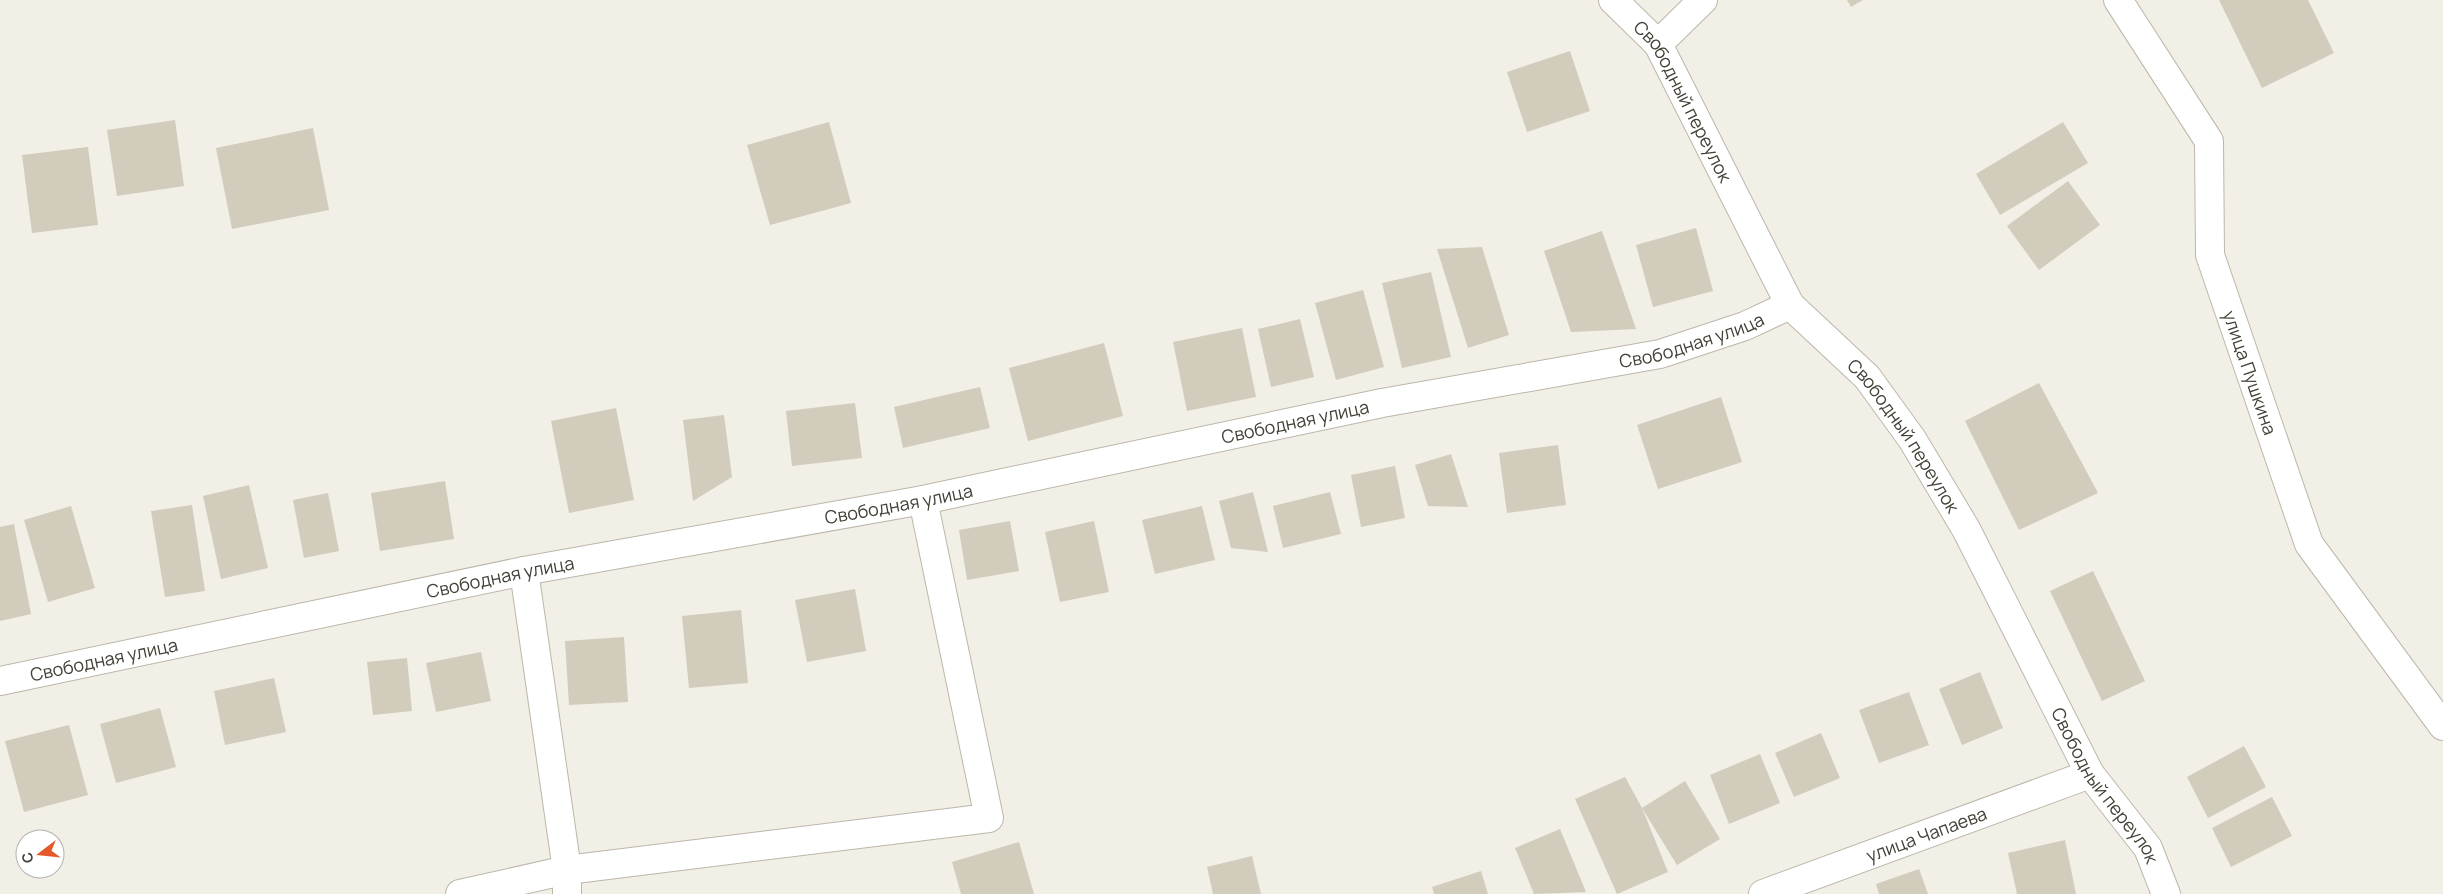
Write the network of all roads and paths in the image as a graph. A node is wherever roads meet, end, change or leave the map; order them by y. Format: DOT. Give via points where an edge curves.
graph roads {
  1 [pos="1613,0"];
  2 [pos="1703,0"];
  3 [pos="2118,0"];
  4 [pos="1658,44"];
  5 [pos="1790,305"];
  6 [pos="923,500"];
  7 [pos="524,572"];
  8 [pos="0,681"];
  9 [pos="2443,726"];
  10 [pos="2090,774"];
  11 [pos="567,882"];
  12 [pos="460,894"];
  13 [pos="1763,894"];
  14 [pos="2166,894"];
  1 -- 4 [label="street, Свободный переулок"];
  2 -- 4 [label="street"];
  3 -- 9 [label="street, улица Пушкина" via="2209,142 2210,255 2309,544"];
  4 -- 5 [label="street, Свободный переулок"];
  5 -- 6 [label="street, Свободная улица" via="1745,326 1660,354 1382,403"];
  5 -- 10 [label="street, Свободный переулок" via="1867,377 1912,439 1966,529"];
  6 -- 7 [label="street, Свободная улица"];
  6 -- 11 [label="street" via="988,818"];
  7 -- 8 [label="street, Свободная улица"];
  7 -- 11 [label="street"];
  10 -- 13 [label="street, улица Чапаева"];
  10 -- 14 [label="street, Свободный переулок" via="2148,848"];
  11 -- 12 [label="street"];
}
